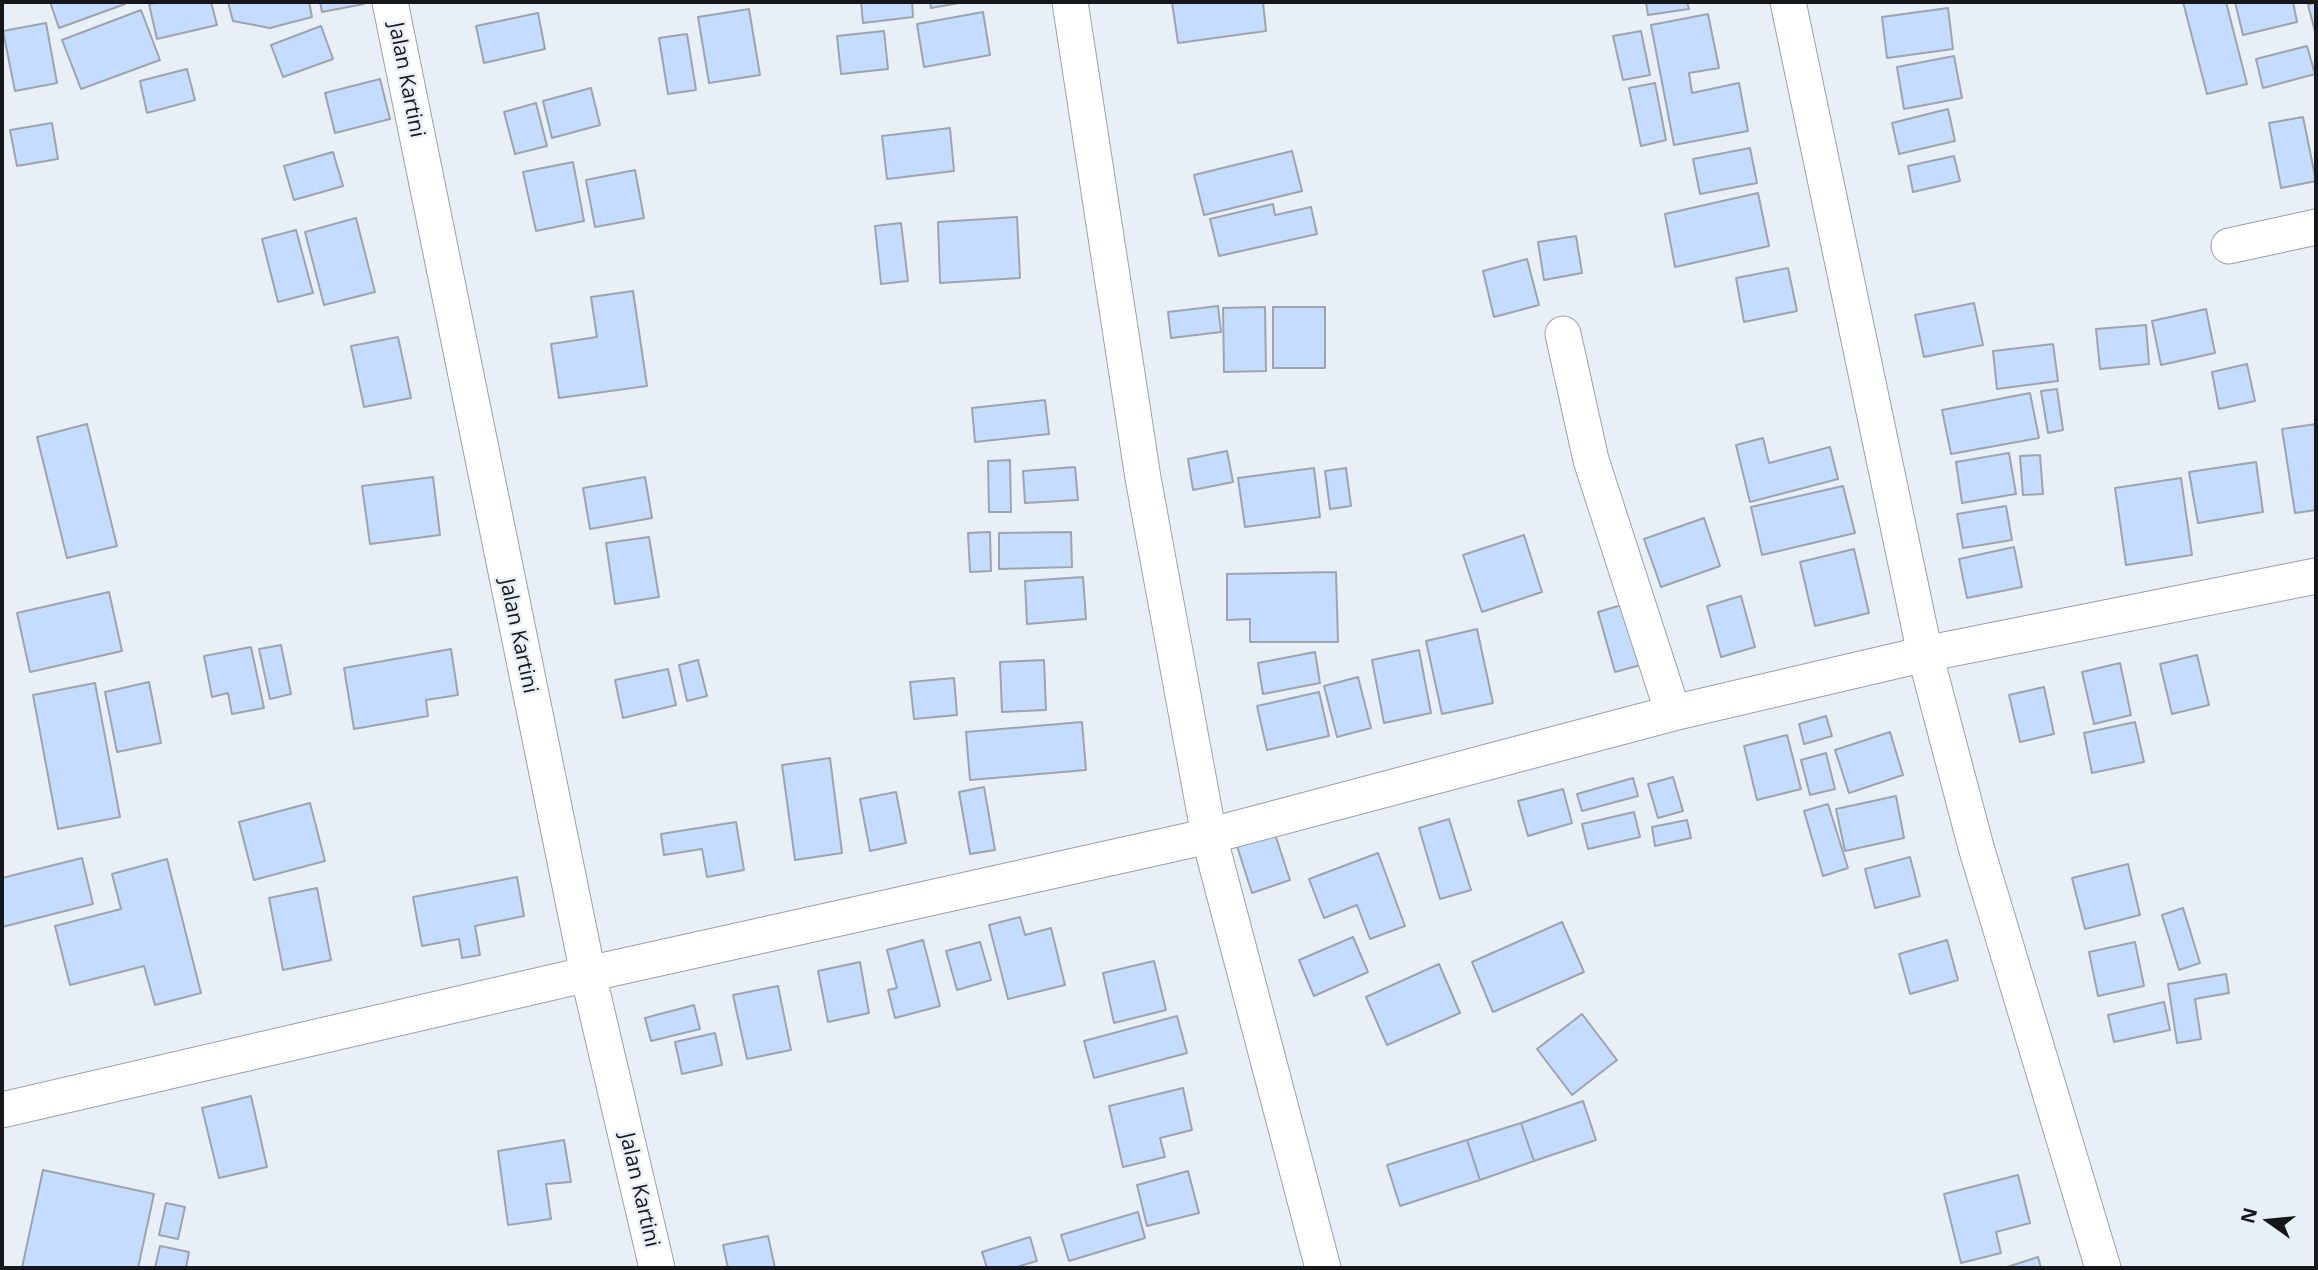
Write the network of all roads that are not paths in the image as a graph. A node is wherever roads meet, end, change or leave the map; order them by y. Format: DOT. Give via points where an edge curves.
graph roads {
  1 [pos="390,2"];
  2 [pos="1070,2"];
  3 [pos="1788,2"];
  4 [pos="2316,227"];
  5 [pos="2229,246"];
  6 [pos="1563,334"];
  7 [pos="2316,576"];
  8 [pos="1925,653"];
  9 [pos="1673,713"];
  10 [pos="1209,836"];
  11 [pos="588,974"];
  12 [pos="2,1110"];
  13 [pos="657,1268"];
  14 [pos="1323,1268"];
  15 [pos="2103,1268"];
  1 -- 11 [label="street, Jalan Kartini"];
  2 -- 10 [label="street" via="1143,478"];
  3 -- 8 [label="street"];
  4 -- 5 [label="street"];
  6 -- 9 [label="street" via="1591,460"];
  7 -- 8 [label="street"];
  8 -- 9 [label="street"];
  8 -- 15 [label="street" via="1976,847"];
  9 -- 10 [label="street"];
  10 -- 11 [label="street"];
  10 -- 14 [label="street"];
  11 -- 12 [label="street"];
  11 -- 13 [label="street, Jalan Kartini"];
}
